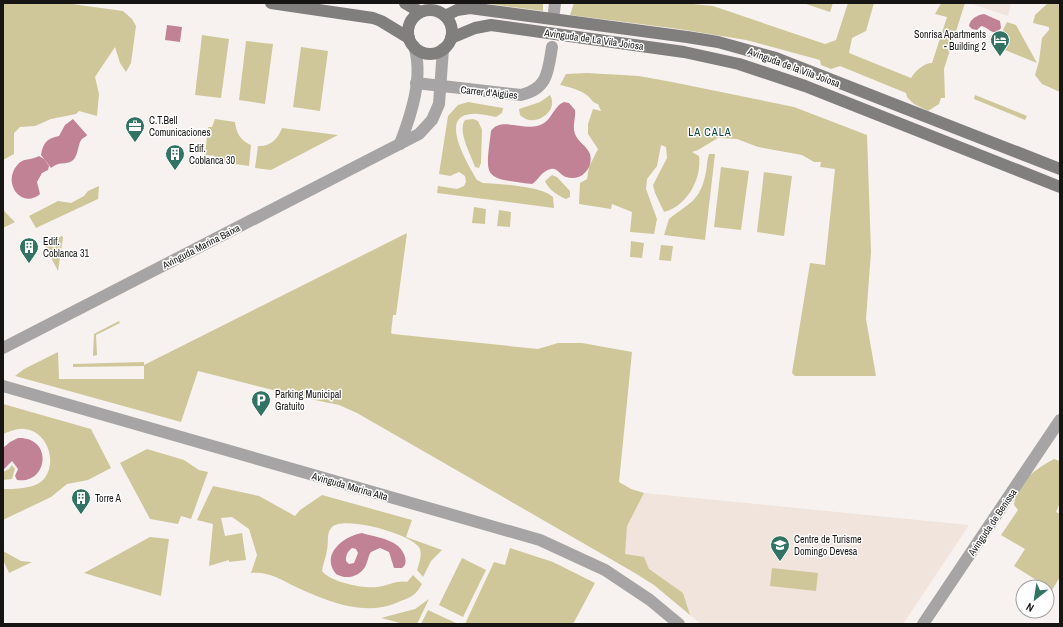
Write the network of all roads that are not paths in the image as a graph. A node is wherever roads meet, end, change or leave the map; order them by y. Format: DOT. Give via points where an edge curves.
graph roads {
  1 [pos="271,3"];
  2 [pos="405,3"];
  3 [pos="420,12"];
  4 [pos="445,16"];
  5 [pos="451,38"];
  6 [pos="411,42"];
  7 [pos="552,47"];
  8 [pos="443,49"];
  9 [pos="739,64"];
  10 [pos="416,83"];
  11 [pos="441,86"];
  12 [pos="400,144"];
  13 [pos="1060,169"];
  14 [pos="1060,187"];
  15 [pos="3,348"];
  16 [pos="3,386"];
  17 [pos="1060,420"];
  18 [pos="679,624"];
  19 [pos="923,624"];
  1 -- 6 [label="main road" via="373,18"];
  2 -- 3 [label="main road"];
  3 -- 4 [label="main road" via="433,10"];
  3 -- 6 [label="main road" via="410,24"];
  4 -- 5 [label="main road" via="451,26"];
  4 -- 13 [label="main road, Avinguda de la Vila Joiosa" via="457,10 470,8 687,37 748,50 776,58"];
  5 -- 8 [label="main road"];
  5 -- 9 [label="main road, Avinguda de La Vila Joiosa" via="475,28 491,25 684,52"];
  6 -- 8 [label="main road" via="419,50 431,53"];
  6 -- 10 [label="street" via="418,58"];
  7 -- 11 [label="street, Carrer d'Aigües" via="543,83 530,93 521,96"];
  8 -- 11 [label="street, Avinguda Marina Baixa"];
  9 -- 14 [label="main road, Avinguda de la Vila Joiosa" via="805,86"];
  10 -- 11 [label="street, Carrer d'Aigües"];
  10 -- 12 [label="street" via="407,127"];
  11 -- 12 [label="street, Avinguda Marina Baixa" via="439,104 432,120 419,134"];
  12 -- 15 [label="street, Avinguda Marina Baixa"];
  16 -- 18 [label="street, Avinguda Marina Alta" via="540,540 601,567 625,582"];
  17 -- 19 [label="street, Avinguda de Benissa"];
}
